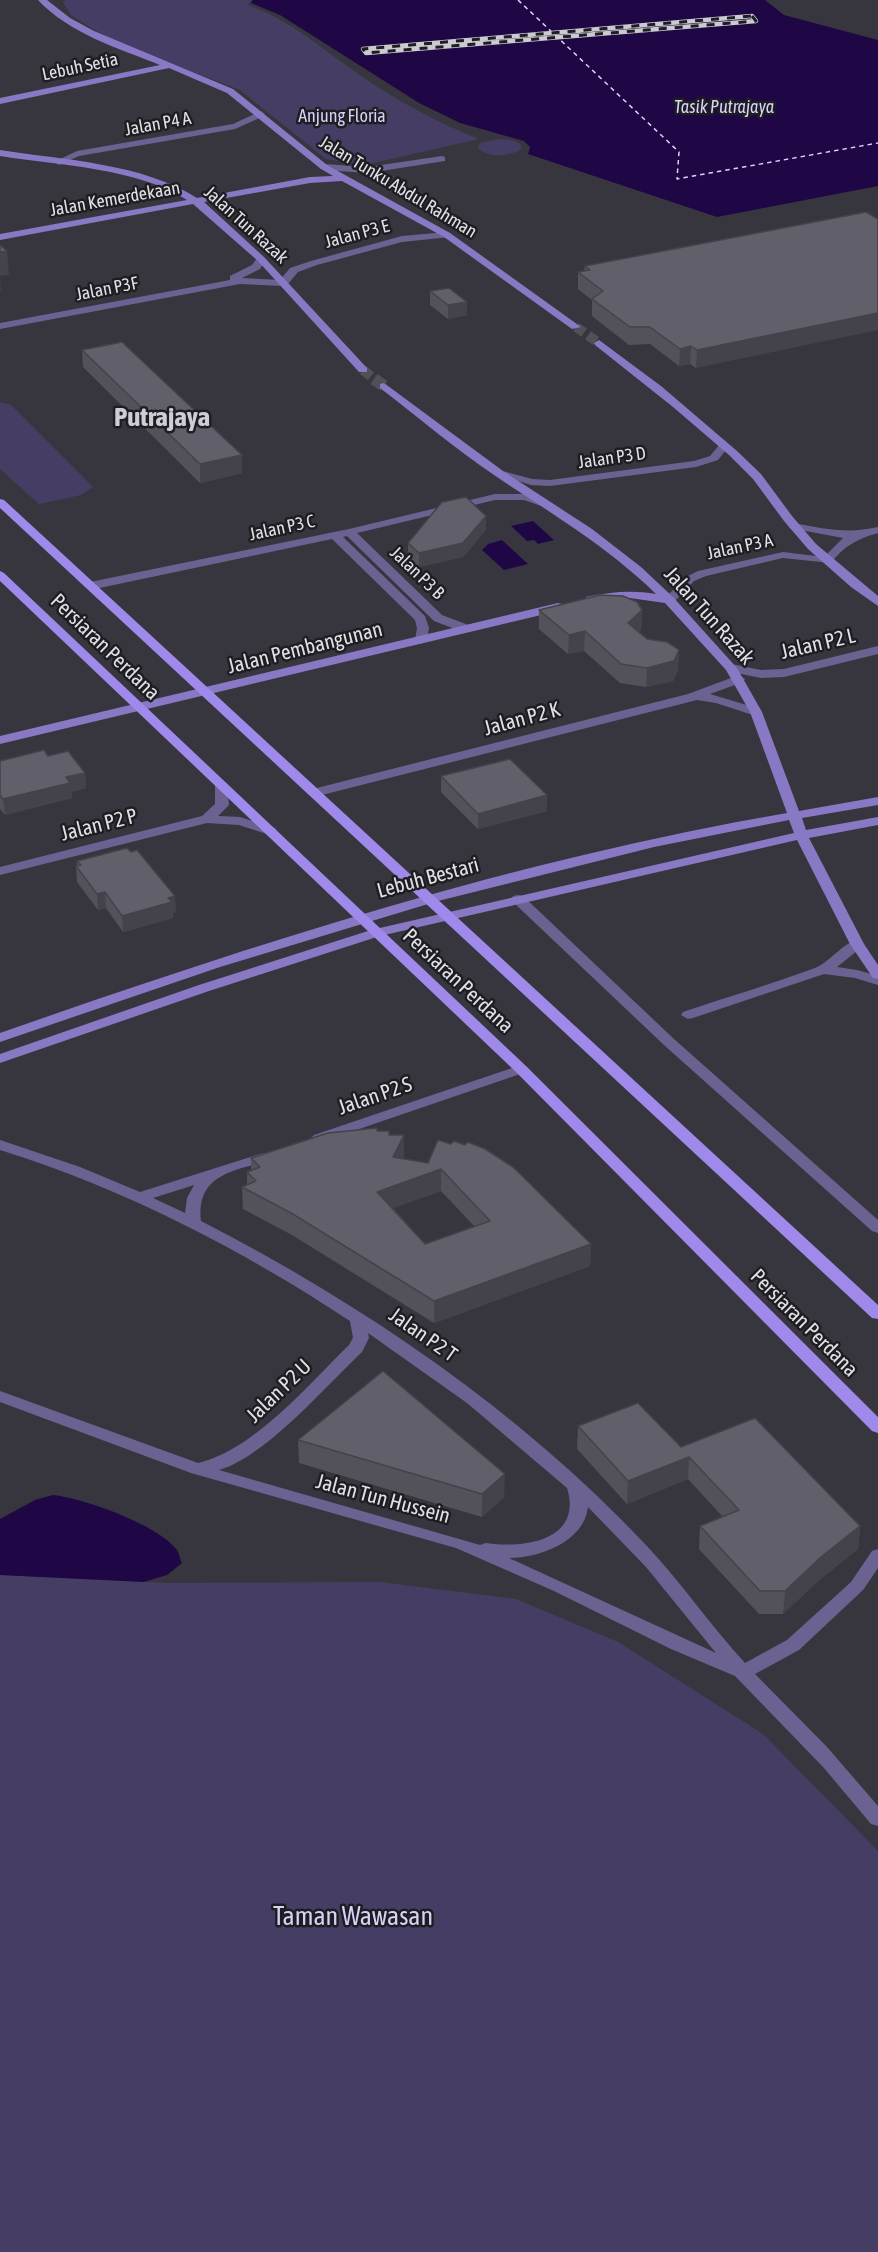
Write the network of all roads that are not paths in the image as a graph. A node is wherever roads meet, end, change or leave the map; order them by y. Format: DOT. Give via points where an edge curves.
graph roads {
  1 [pos="42,0"];
  2 [pos="154,60"];
  3 [pos="168,66"];
  4 [pos="0,92"];
  5 [pos="0,101"];
  6 [pos="261,114"];
  7 [pos="0,156"];
  8 [pos="442,159"];
  9 [pos="59,162"];
  10 [pos="324,167"];
  11 [pos="382,169"];
  12 [pos="343,178"];
  13 [pos="357,186"];
  14 [pos="197,201"];
  15 [pos="447,235"];
  16 [pos="0,237"];
  17 [pos="261,259"];
  18 [pos="283,283"];
  19 [pos="220,284"];
  20 [pos="0,326"];
  21 [pos="576,327"];
  22 [pos="599,343"];
  23 [pos="363,370"];
  24 [pos="384,387"];
  25 [pos="724,446"];
  26 [pos="502,475"];
  27 [pos="480,501"];
  28 [pos="0,502"];
  29 [pos="547,505"];
  30 [pos="794,526"];
  31 [pos="878,530"];
  32 [pos="349,532"];
  33 [pos="335,535"];
  34 [pos="857,535"];
  35 [pos="827,561"];
  36 [pos="637,569"];
  37 [pos="0,575"];
  38 [pos="90,586"];
  39 [pos="619,593"];
  40 [pos="669,600"];
  41 [pos="878,602"];
  42 [pos="467,628"];
  43 [pos="421,640"];
  44 [pos="878,650"];
  45 [pos="731,668"];
  46 [pos="740,680"];
  47 [pos="204,693"];
  48 [pos="692,697"];
  49 [pos="138,708"];
  50 [pos="756,712"];
  51 [pos="0,740"];
  52 [pos="221,786"];
  53 [pos="314,793"];
  54 [pos="878,801"];
  55 [pos="794,814"];
  56 [pos="207,819"];
  57 [pos="878,821"];
  58 [pos="270,831"];
  59 [pos="801,835"];
  60 [pos="0,871"];
  61 [pos="428,898"];
  62 [pos="518,899"];
  63 [pos="446,915"];
  64 [pos="360,918"];
  65 [pos="376,933"];
  66 [pos="857,944"];
  67 [pos="823,969"];
  68 [pos="878,975"];
  69 [pos="878,981"];
  70 [pos="688,1015"];
  71 [pos="0,1038"];
  72 [pos="0,1059"];
  73 [pos="521,1069"];
  74 [pos="304,1143"];
  75 [pos="0,1145"];
  76 [pos="283,1151"];
  77 [pos="24,1152"];
  78 [pos="0,1159"];
  79 [pos="209,1176"];
  80 [pos="140,1197"];
  81 [pos="194,1224"];
  82 [pos="878,1228"];
  83 [pos="878,1314"];
  84 [pos="357,1316"];
  85 [pos="0,1396"];
  86 [pos="878,1426"];
  87 [pos="196,1469"];
  88 [pos="574,1485"];
  89 [pos="462,1544"];
  90 [pos="878,1555"];
  91 [pos="742,1672"];
  92 [pos="878,1819"];
  1 -- 2 [label="street, Jalan Tunku Abdul Rahman" via="91,33"];
  2 -- 3 [label="street, Jalan Tunku Abdul Rahman"];
  2 -- 4 [label="street, Lebuh Setia"];
  3 -- 5 [label="street, Lebuh Setia"];
  3 -- 6 [label="street, Jalan Tunku Abdul Rahman" via="230,91"];
  6 -- 9 [label="street, Jalan P4 A" via="235,126 77,154"];
  6 -- 10 [label="street, Jalan Tunku Abdul Rahman"];
  7 -- 9 [label="street, Jalan Tun Razak"];
  8 -- 11 [label="street"];
  9 -- 14 [label="street, Jalan Tun Razak" via="147,178"];
  10 -- 11 [label="street"];
  10 -- 12 [label="street, Jalan Tunku Abdul Rahman"];
  11 -- 13 [label="street"];
  12 -- 13 [label="street, Jalan Tunku Abdul Rahman"];
  12 -- 14 [label="street, Jalan Kemerdekaan" via="310,180"];
  13 -- 15 [label="street, Jalan Tunku Abdul Rahman"];
  14 -- 16 [label="street, Jalan Kemerdekaan"];
  14 -- 17 [label="street, Jalan Tun Razak"];
  15 -- 18 [label="street, Jalan P3 E" via="402,239 314,263 294,270"];
  15 -- 21 [label="street, Jalan Tunku Abdul Rahman"];
  17 -- 18 [label="street, Jalan Tun Razak"];
  17 -- 19 [label="street, Jalan P3F" via="249,271"];
  18 -- 19 [label="street, Jalan P3F" via="249,280"];
  18 -- 23 [label="street, Jalan Tun Razak"];
  19 -- 20 [label="street, Jalan P3F"];
  22 -- 25 [label="street"];
  24 -- 26 [label="street, Jalan Tun Razak"];
  25 -- 26 [label="street, Jalan P3 D" via="714,458 696,464 570,482 540,483"];
  25 -- 30 [label="street" via="762,483"];
  26 -- 27 [label="street, Jalan P3 C" via="499,490"];
  26 -- 29 [label="street, Jalan Tun Razak"];
  27 -- 29 [label="street, Jalan P3 C" via="515,496"];
  27 -- 32 [label="street, Jalan P3 C"];
  28 -- 38 [label="main road, Persiaran Perdana"];
  29 -- 36 [label="street, Jalan Tun Razak"];
  30 -- 34 [label="street"];
  30 -- 35 [label="street"];
  31 -- 34 [label="street"];
  32 -- 33 [label="street, Jalan P3 C"];
  32 -- 42 [label="street, Jalan P3 B" via="438,618"];
  33 -- 38 [label="street, Jalan P3 C"];
  33 -- 43 [label="street, Jalan P3 B" via="421,619"];
  34 -- 35 [label="street" via="842,542"];
  35 -- 40 [label="street, Jalan P3 A" via="783,555 702,573"];
  35 -- 41 [label="street"];
  36 -- 39 [label="street" via="632,582"];
  36 -- 40 [label="street, Jalan Tun Razak"];
  37 -- 49 [label="main road, Persiaran Perdana"];
  38 -- 47 [label="main road, Persiaran Perdana"];
  39 -- 40 [label="street, Jalan Pembangunan"];
  39 -- 42 [label="street, Jalan Pembangunan"];
  40 -- 45 [label="street, Jalan Tun Razak"];
  42 -- 43 [label="street, Jalan Pembangunan"];
  43 -- 47 [label="street, Jalan Pembangunan"];
  44 -- 45 [label="street, Jalan P2 L" via="784,673 761,674"];
  45 -- 46 [label="street, Jalan Tun Razak"];
  46 -- 48 [label="street, Jalan P2 K"];
  46 -- 50 [label="street, Jalan Tun Razak"];
  47 -- 49 [label="street, Jalan Pembangunan"];
  47 -- 53 [label="main road, Persiaran Perdana"];
  48 -- 50 [label="street" via="718,699"];
  48 -- 53 [label="street, Jalan P2 K"];
  49 -- 51 [label="street, Jalan Pembangunan"];
  49 -- 52 [label="main road, Persiaran Perdana"];
  50 -- 55 [label="street, Jalan Tun Razak"];
  52 -- 56 [label="street" via="222,805"];
  52 -- 58 [label="main road, Persiaran Perdana"];
  53 -- 61 [label="main road, Persiaran Perdana"];
  54 -- 55 [label="street, Lebuh Bestari"];
  55 -- 59 [label="street, Jalan Tun Razak"];
  55 -- 61 [label="street, Lebuh Bestari"];
  56 -- 58 [label="street, Jalan P2 P" via="240,821"];
  56 -- 60 [label="street, Jalan P2 P"];
  57 -- 59 [label="street, Lebuh Bestari"];
  58 -- 64 [label="main road, Persiaran Perdana"];
  59 -- 62 [label="street, Lebuh Bestari"];
  59 -- 66 [label="street, Jalan Tun Razak"];
  61 -- 63 [label="main road, Persiaran Perdana"];
  61 -- 64 [label="street, Lebuh Bestari"];
  62 -- 63 [label="street, Lebuh Bestari"];
  62 -- 82 [label="street" via="669,1042"];
  63 -- 65 [label="street, Lebuh Bestari"];
  63 -- 83 [label="main road, Persiaran Perdana"];
  64 -- 65 [label="main road, Persiaran Perdana"];
  64 -- 71 [label="street, Lebuh Bestari" via="192,970"];
  65 -- 72 [label="street, Lebuh Bestari"];
  65 -- 73 [label="main road, Persiaran Perdana"];
  66 -- 67 [label="street"];
  66 -- 68 [label="street, Jalan Tun Razak"];
  67 -- 69 [label="street"];
  67 -- 70 [label="street"];
  73 -- 74 [label="street, Jalan P2 S"];
  73 -- 86 [label="main road, Persiaran Perdana"];
  75 -- 77 [label="street, Jalan P2 T"];
  76 -- 79 [label="street"];
  77 -- 78 [label="street"];
  77 -- 80 [label="street, Jalan P2 T"];
  79 -- 80 [label="street"];
  79 -- 81 [label="street" via="197,1189 192,1203"];
  80 -- 81 [label="street, Jalan P2 T"];
  81 -- 84 [label="street, Jalan P2 T"];
  84 -- 87 [label="street, Jalan P2 U" via="361,1338 356,1347 260,1441 219,1464"];
  84 -- 88 [label="street, Jalan P2 T" via="445,1377"];
  85 -- 87 [label="street, Jalan Tun Hussein"];
  87 -- 89 [label="street, Jalan Tun Hussein"];
  88 -- 89 [label="street" via="580,1498 580,1512 573,1525 553,1541 525,1551 504,1552"];
  88 -- 91 [label="street, Jalan P2 T" via="640,1549"];
  89 -- 91 [label="street, Jalan Tun Hussein"];
  90 -- 91 [label="street" via="857,1586 794,1645"];
  91 -- 92 [label="street, Jalan P2 T" via="830,1762"];
}
